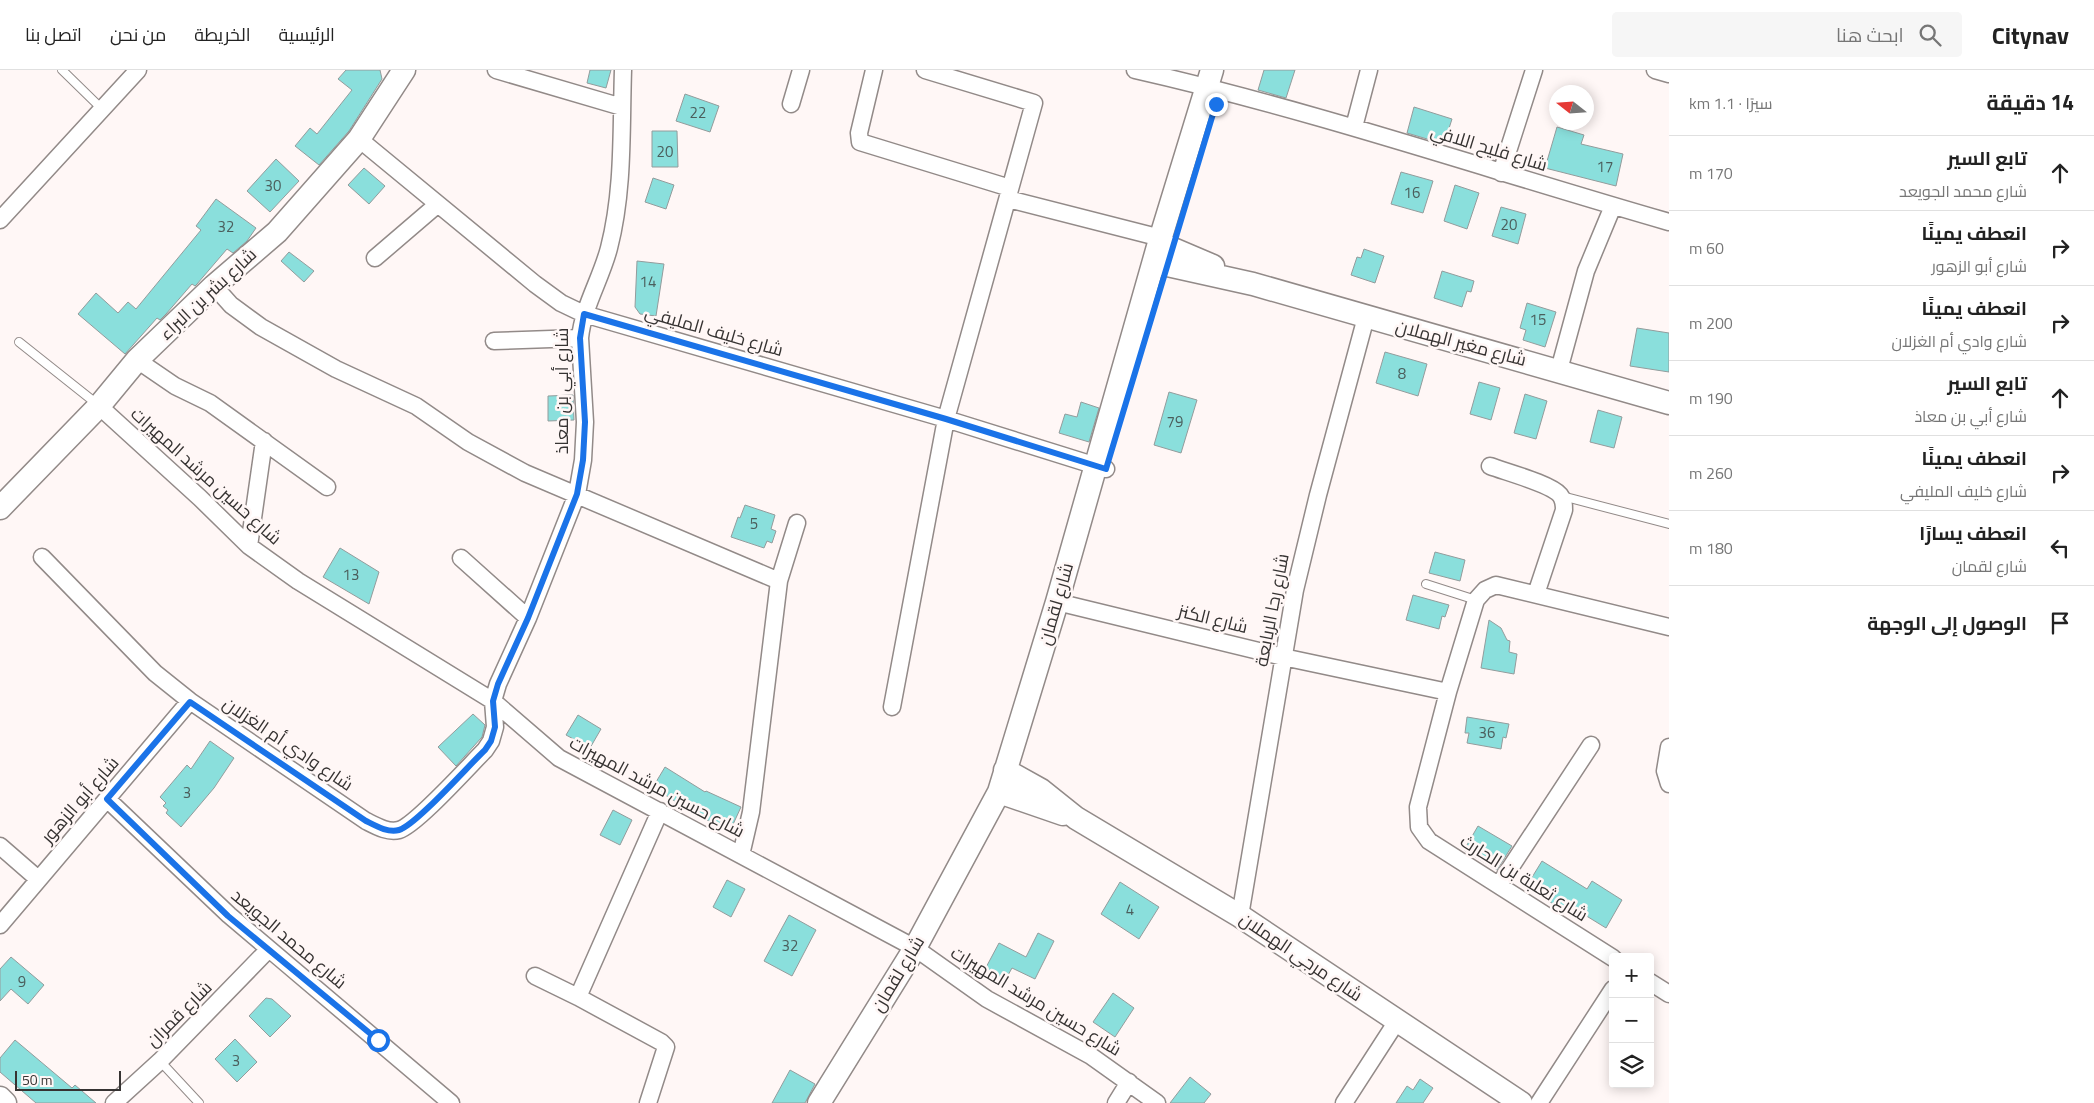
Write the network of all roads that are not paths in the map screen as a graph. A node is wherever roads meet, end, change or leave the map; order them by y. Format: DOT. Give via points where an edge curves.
graph roads {
  1 [pos="62,70"];
  2 [pos="138,70"];
  3 [pos="496,70"];
  4 [pos="623,70"];
  5 [pos="801,70"];
  6 [pos="874,70"];
  7 [pos="925,70"];
  8 [pos="1135,70"];
  9 [pos="1369,70"];
  10 [pos="1534,70"];
  11 [pos="1655,70"];
  12 [pos="401,71"];
  13 [pos="1669,74"];
  14 [pos="1216,79"];
  15 [pos="791,104"];
  16 [pos="622,107"];
  17 [pos="102,109"];
  18 [pos="1354,127"];
  19 [pos="359,139"];
  20 [pos="1501,173"];
  21 [pos="1009,193"];
  22 [pos="438,204"];
  23 [pos="1613,206"];
  24 [pos="0,220"];
  25 [pos="1669,222"];
  26 [pos="1162,251"];
  27 [pos="375,258"];
  28 [pos="214,286"];
  29 [pos="584,314"];
  30 [pos="1366,317"];
  31 [pos="580,338"];
  32 [pos="494,341"];
  33 [pos="18,342"];
  34 [pos="137,360"];
  35 [pos="1559,370"];
  36 [pos="1669,403"];
  37 [pos="99,406"];
  38 [pos="946,419"];
  39 [pos="264,441"];
  40 [pos="1490,466"];
  41 [pos="1100,467"];
  42 [pos="327,487"];
  43 [pos="577,494"];
  44 [pos="1560,495"];
  45 [pos="0,508"];
  46 [pos="798,523"];
  47 [pos="1669,524"];
  48 [pos="249,546"];
  49 [pos="42,556"];
  50 [pos="461,558"];
  51 [pos="779,581"];
  52 [pos="1426,584"];
  53 [pos="1536,594"];
  54 [pos="1476,600"];
  55 [pos="1062,603"];
  56 [pos="528,618"];
  57 [pos="1669,627"];
  58 [pos="1283,657"];
  59 [pos="1448,692"];
  60 [pos="493,701"];
  61 [pos="190,702"];
  62 [pos="892,707"];
  63 [pos="1591,746"];
  64 [pos="1669,747"];
  65 [pos="1006,783"];
  66 [pos="1669,784"];
  67 [pos="107,799"];
  68 [pos="660,811"];
  69 [pos="0,846"];
  70 [pos="741,855"];
  71 [pos="38,879"];
  72 [pos="1499,885"];
  73 [pos="1240,916"];
  74 [pos="0,924"];
  75 [pos="268,950"];
  76 [pos="919,951"];
  77 [pos="1609,955"];
  78 [pos="535,976"];
  79 [pos="1654,985"];
  80 [pos="1669,994"];
  81 [pos="1609,995"];
  82 [pos="578,997"];
  83 [pos="1397,1021"];
  84 [pos="160,1061"];
  85 [pos="1129,1082"];
  86 [pos="0,1098"];
  87 [pos="5,1103"];
  88 [pos="114,1103"];
  89 [pos="199,1103"];
  90 [pos="451,1103"];
  91 [pos="648,1103"];
  92 [pos="819,1103"];
  93 [pos="836,1103"];
  94 [pos="1116,1103"];
  95 [pos="1157,1103"];
  96 [pos="1344,1103"];
  97 [pos="1521,1103"];
  98 [pos="1539,1103"];
  1 -- 17 [label="lane"];
  2 -- 17 [label="street"];
  3 -- 16 [label="street"];
  4 -- 16 [label="street, شارع أبي بن معاذ"];
  5 -- 15 [label="street"];
  6 -- 21 [label="street" via="859,133 860,142"];
  7 -- 21 [label="street" via="1034,103"];
  8 -- 14 [label="street, شارع فليح اللافي"];
  9 -- 18 [label="street"];
  10 -- 20 [label="street"];
  11 -- 13 [label="street"];
  12 -- 19 [label="street, شارع بشر بن البراء"];
  14 -- 18 [label="street, شارع فليح اللافي"];
  14 -- 26 [label="street, شارع لقمان"];
  16 -- 29 [label="street, شارع أبي بن معاذ" via="620,181 614,220 602,271"];
  17 -- 24 [label="street"];
  18 -- 20 [label="street, شارع فليح اللافي"];
  19 -- 22 [label="street, شارع خليف المليفي"];
  19 -- 28 [label="street, شارع بشر بن البراء" via="277,232"];
  20 -- 23 [label="street, شارع فليح اللافي"];
  21 -- 26 [label="street"];
  21 -- 38 [label="street"];
  22 -- 27 [label="street"];
  22 -- 29 [label="street, شارع خليف المليفي" via="542,289"];
  23 -- 25 [label="street, شارع فليح اللافي"];
  23 -- 35 [label="street" via="1586,271"];
  26 -- 30 [label="street, شارع مغير الهملان" via="1253,284"];
  26 -- 41 [label="street, شارع لقمان"];
  28 -- 34 [label="street, شارع بشر بن البراء"];
  28 -- 43 [label="street" via="261,327 336,369 416,406 468,442 525,473"];
  29 -- 31 [label="street, شارع أبي بن معاذ"];
  29 -- 38 [label="street, شارع خليف المليفي"];
  30 -- 35 [label="street, شارع مغير الهملان"];
  30 -- 58 [label="street, شارع رجا الربابعة" via="1318,495"];
  31 -- 32 [label="street"];
  31 -- 43 [label="street, شارع أبي بن معاذ" via="585,422"];
  33 -- 37 [label="lane"];
  34 -- 37 [label="street, شارع بشر بن البراء"];
  34 -- 39 [label="street" via="175,386 210,403"];
  35 -- 36 [label="street, شارع مغير الهملان"];
  37 -- 45 [label="street, شارع بشر بن البراء"];
  37 -- 48 [label="street, شارع حسين مرشد المهيرات"];
  38 -- 41 [label="street, شارع خليف المليفي"];
  38 -- 62 [label="street"];
  39 -- 42 [label="street"];
  39 -- 48 [label="street"];
  40 -- 44 [label="street" via="1551,488"];
  41 -- 55 [label="street, شارع لقمان"];
  43 -- 51 [label="street"];
  43 -- 56 [label="street, شارع أبي بن معاذ"];
  44 -- 47 [label="lane"];
  44 -- 53 [label="street" via="1564,510"];
  46 -- 51 [label="street"];
  48 -- 60 [label="street, شارع حسين مرشد المهيرات" via="298,581"];
  49 -- 61 [label="street, شارع وادي أم الغزلان" via="155,673"];
  50 -- 56 [label="street"];
  51 -- 70 [label="street" via="751,812"];
  52 -- 54 [label="lane"];
  53 -- 54 [label="street" via="1496,584"];
  53 -- 57 [label="street"];
  54 -- 59 [label="street"];
  55 -- 58 [label="street, شارع الكنز"];
  55 -- 65 [label="street, شارع لقمان"];
  56 -- 60 [label="street, شارع أبي بن معاذ"];
  58 -- 59 [label="street, شارع الكنز"];
  58 -- 73 [label="street, شارع رجا الربابعة"];
  59 -- 72 [label="street, شارع ثعلبة بن الحارث" via="1418,806 1419,827 1429,841"];
  60 -- 61 [label="street, شارع وادي أم الغزلان" via="495,727 485,750 414,820 399,830 384,830 366,821"];
  60 -- 68 [label="street, شارع حسين مرشد المهيرات" via="559,758"];
  61 -- 67 [label="street, شارع أبو الزهور"];
  63 -- 72 [label="street"];
  64 -- 66 [label="street" via="1665,771"];
  65 -- 73 [label="street, شارع مرجي الهملان" via="1076,818"];
  65 -- 76 [label="street, شارع لقمان"];
  67 -- 71 [label="street, شارع أبو الزهور"];
  67 -- 75 [label="street, شارع محمد الجويعد" via="228,916"];
  68 -- 70 [label="street, شارع حسين مرشد المهيرات"];
  68 -- 82 [label="street"];
  69 -- 71 [label="street"];
  70 -- 76 [label="street, شارع حسين مرشد المهيرات"];
  71 -- 74 [label="street, شارع أبو الزهور"];
  72 -- 77 [label="street, شارع ثعلبة بن الحارث"];
  73 -- 83 [label="street, شارع مرجي الهملان"];
  75 -- 84 [label="street, شارع قمران"];
  75 -- 90 [label="street, شارع محمد الجويعد"];
  76 -- 85 [label="street, شارع حسين مرشد المهيرات" via="988,999 1091,1056"];
  76 -- 92 [label="street, شارع لقمان"];
  76 -- 93 [label="street, شارع لقمان"];
  78 -- 82 [label="street"];
  79 -- 80 [label="street"];
  81 -- 98 [label="street"];
  82 -- 91 [label="street" via="666,1047"];
  83 -- 96 [label="street"];
  83 -- 97 [label="street, شارع مرجي الهملان"];
  84 -- 88 [label="street, شارع قمران"];
  84 -- 89 [label="lane"];
  85 -- 94 [label="street"];
  85 -- 95 [label="street, شارع حسين مرشد المهيرات"];
  86 -- 87 [label="street"];
}
